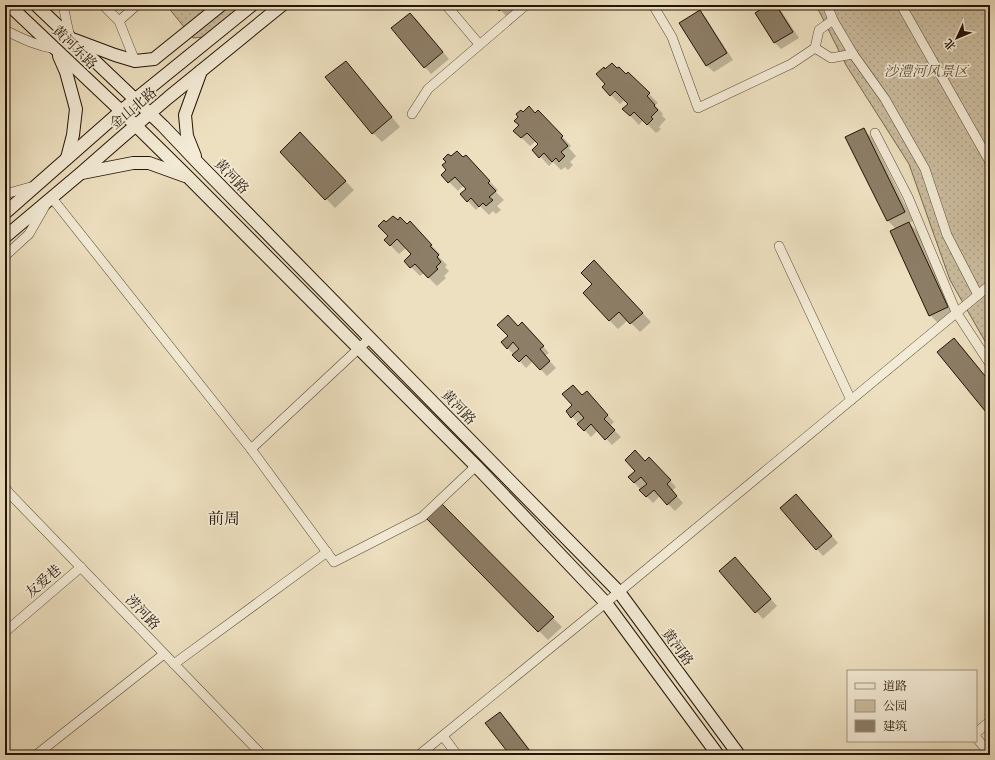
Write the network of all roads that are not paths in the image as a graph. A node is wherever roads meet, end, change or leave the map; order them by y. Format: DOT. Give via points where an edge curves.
graph roads {
  1 [pos="9,5"];
  2 [pos="36,5"];
  3 [pos="64,5"];
  4 [pos="103,5"];
  5 [pos="137,5"];
  6 [pos="221,5"];
  7 [pos="252,5"];
  8 [pos="282,5"];
  9 [pos="446,5"];
  10 [pos="526,5"];
  11 [pos="653,5"];
  12 [pos="827,5"];
  13 [pos="901,5"];
  14 [pos="833,20"];
  15 [pos="119,21"];
  16 [pos="5,30"];
  17 [pos="70,38"];
  18 [pos="479,44"];
  19 [pos="815,48"];
  20 [pos="56,49"];
  21 [pos="853,54"];
  22 [pos="135,62"];
  23 [pos="201,71"];
  24 [pos="135,100"];
  25 [pos="121,111"];
  26 [pos="150,113"];
  27 [pos="412,114"];
  28 [pos="135,126"];
  29 [pos="875,132"];
  30 [pos="67,158"];
  31 [pos="990,162"];
  32 [pos="199,164"];
  33 [pos="81,173"];
  34 [pos="188,177"];
  35 [pos="36,186"];
  36 [pos="5,194"];
  37 [pos="50,200"];
  38 [pos="5,213"];
  39 [pos="5,236"];
  40 [pos="779,246"];
  41 [pos="5,256"];
  42 [pos="990,285"];
  43 [pos="978,294"];
  44 [pos="956,312"];
  45 [pos="370,338"];
  46 [pos="360,348"];
  47 [pos="990,364"];
  48 [pos="851,400"];
  49 [pos="251,449"];
  50 [pos="476,466"];
  51 [pos="5,487"];
  52 [pos="327,552"];
  53 [pos="81,567"];
  54 [pos="619,592"];
  55 [pos="606,602"];
  56 [pos="5,632"];
  57 [pos="164,654"];
  58 [pos="174,664"];
  59 [pos="990,722"];
  60 [pos="977,732"];
  61 [pos="443,736"];
  62 [pos="977,738"];
  63 [pos="36,755"];
  64 [pos="262,755"];
  65 [pos="419,755"];
  66 [pos="457,755"];
  67 [pos="718,755"];
  68 [pos="739,755"];
  69 [pos="990,755"];
  1 -- 20 [label="main road, 黄河东路"];
  2 -- 17 [label="main road, 黄河东路"];
  3 -- 17 [label="street"];
  4 -- 15 [label="street"];
  5 -- 15 [label="street"];
  6 -- 22 [label="main road" via="154,59"];
  7 -- 24 [label="main road, 金山北路"];
  8 -- 23 [label="main road, 金山北路"];
  9 -- 18 [label="street"];
  10 -- 18 [label="street"];
  11 -- 19 [label="street" via="672,37 698,108 791,64"];
  12 -- 14 [label="street"];
  13 -- 31 [label="street"];
  14 -- 19 [label="street" via="819,30"];
  14 -- 21 [label="street"];
  15 -- 22 [label="street"];
  16 -- 20 [label="street" via="19,38"];
  17 -- 22 [label="main road"];
  17 -- 24 [label="main road, 黄河东路"];
  18 -- 27 [label="street" via="428,89"];
  19 -- 21 [label="street" via="831,58"];
  20 -- 25 [label="main road, 黄河东路"];
  20 -- 30 [label="main road" via="66,72 76,109"];
  21 -- 43 [label="street" via="885,99 925,169 947,235"];
  23 -- 26 [label="main road, 金山北路"];
  23 -- 32 [label="main road" via="185,115 187,136"];
  24 -- 25 [label="main road, 金山北路"];
  24 -- 26 [label="main road, 黄河路"];
  25 -- 28 [label="main road, 黄河路"];
  25 -- 30 [label="main road, 金山北路"];
  26 -- 28 [label="main road, 金山北路"];
  26 -- 32 [label="main road, 黄河路"];
  28 -- 33 [label="main road, 金山北路"];
  28 -- 34 [label="main road, 黄河路"];
  29 -- 44 [label="street" via="908,197"];
  30 -- 35 [label="main road, 金山北路"];
  32 -- 45 [label="main road, 黄河路"];
  33 -- 34 [label="main road" via="133,163 149,163"];
  33 -- 37 [label="main road, 金山北路"];
  34 -- 46 [label="main road, 黄河路"];
  35 -- 36 [label="street"];
  35 -- 38 [label="main road, 金山北路"];
  37 -- 39 [label="main road, 金山北路"];
  37 -- 41 [label="street" via="29,234"];
  37 -- 49 [label="street"];
  40 -- 48 [label="street"];
  42 -- 43 [label="street"];
  43 -- 44 [label="street"];
  44 -- 47 [label="street"];
  44 -- 48 [label="street"];
  45 -- 46 [label="street"];
  45 -- 54 [label="main road, 黄河路"];
  46 -- 49 [label="street"];
  46 -- 50 [label="main road, 黄河路"];
  48 -- 54 [label="street"];
  49 -- 52 [label="street"];
  50 -- 52 [label="street" via="422,517 334,562"];
  50 -- 55 [label="main road, 黄河路"];
  51 -- 53 [label="street, 涝河路"];
  52 -- 58 [label="street"];
  53 -- 56 [label="street, 友爱巷"];
  53 -- 57 [label="street, 涝河路"];
  54 -- 55 [label="street"];
  54 -- 68 [label="main road, 黄河路"];
  55 -- 61 [label="street"];
  55 -- 67 [label="main road, 黄河路"];
  57 -- 58 [label="street, 涝河路"];
  57 -- 63 [label="street"];
  58 -- 64 [label="street, 涝河路"];
  59 -- 60 [label="street"];
  61 -- 65 [label="street"];
  61 -- 66 [label="street"];
  62 -- 69 [label="street"];
}
